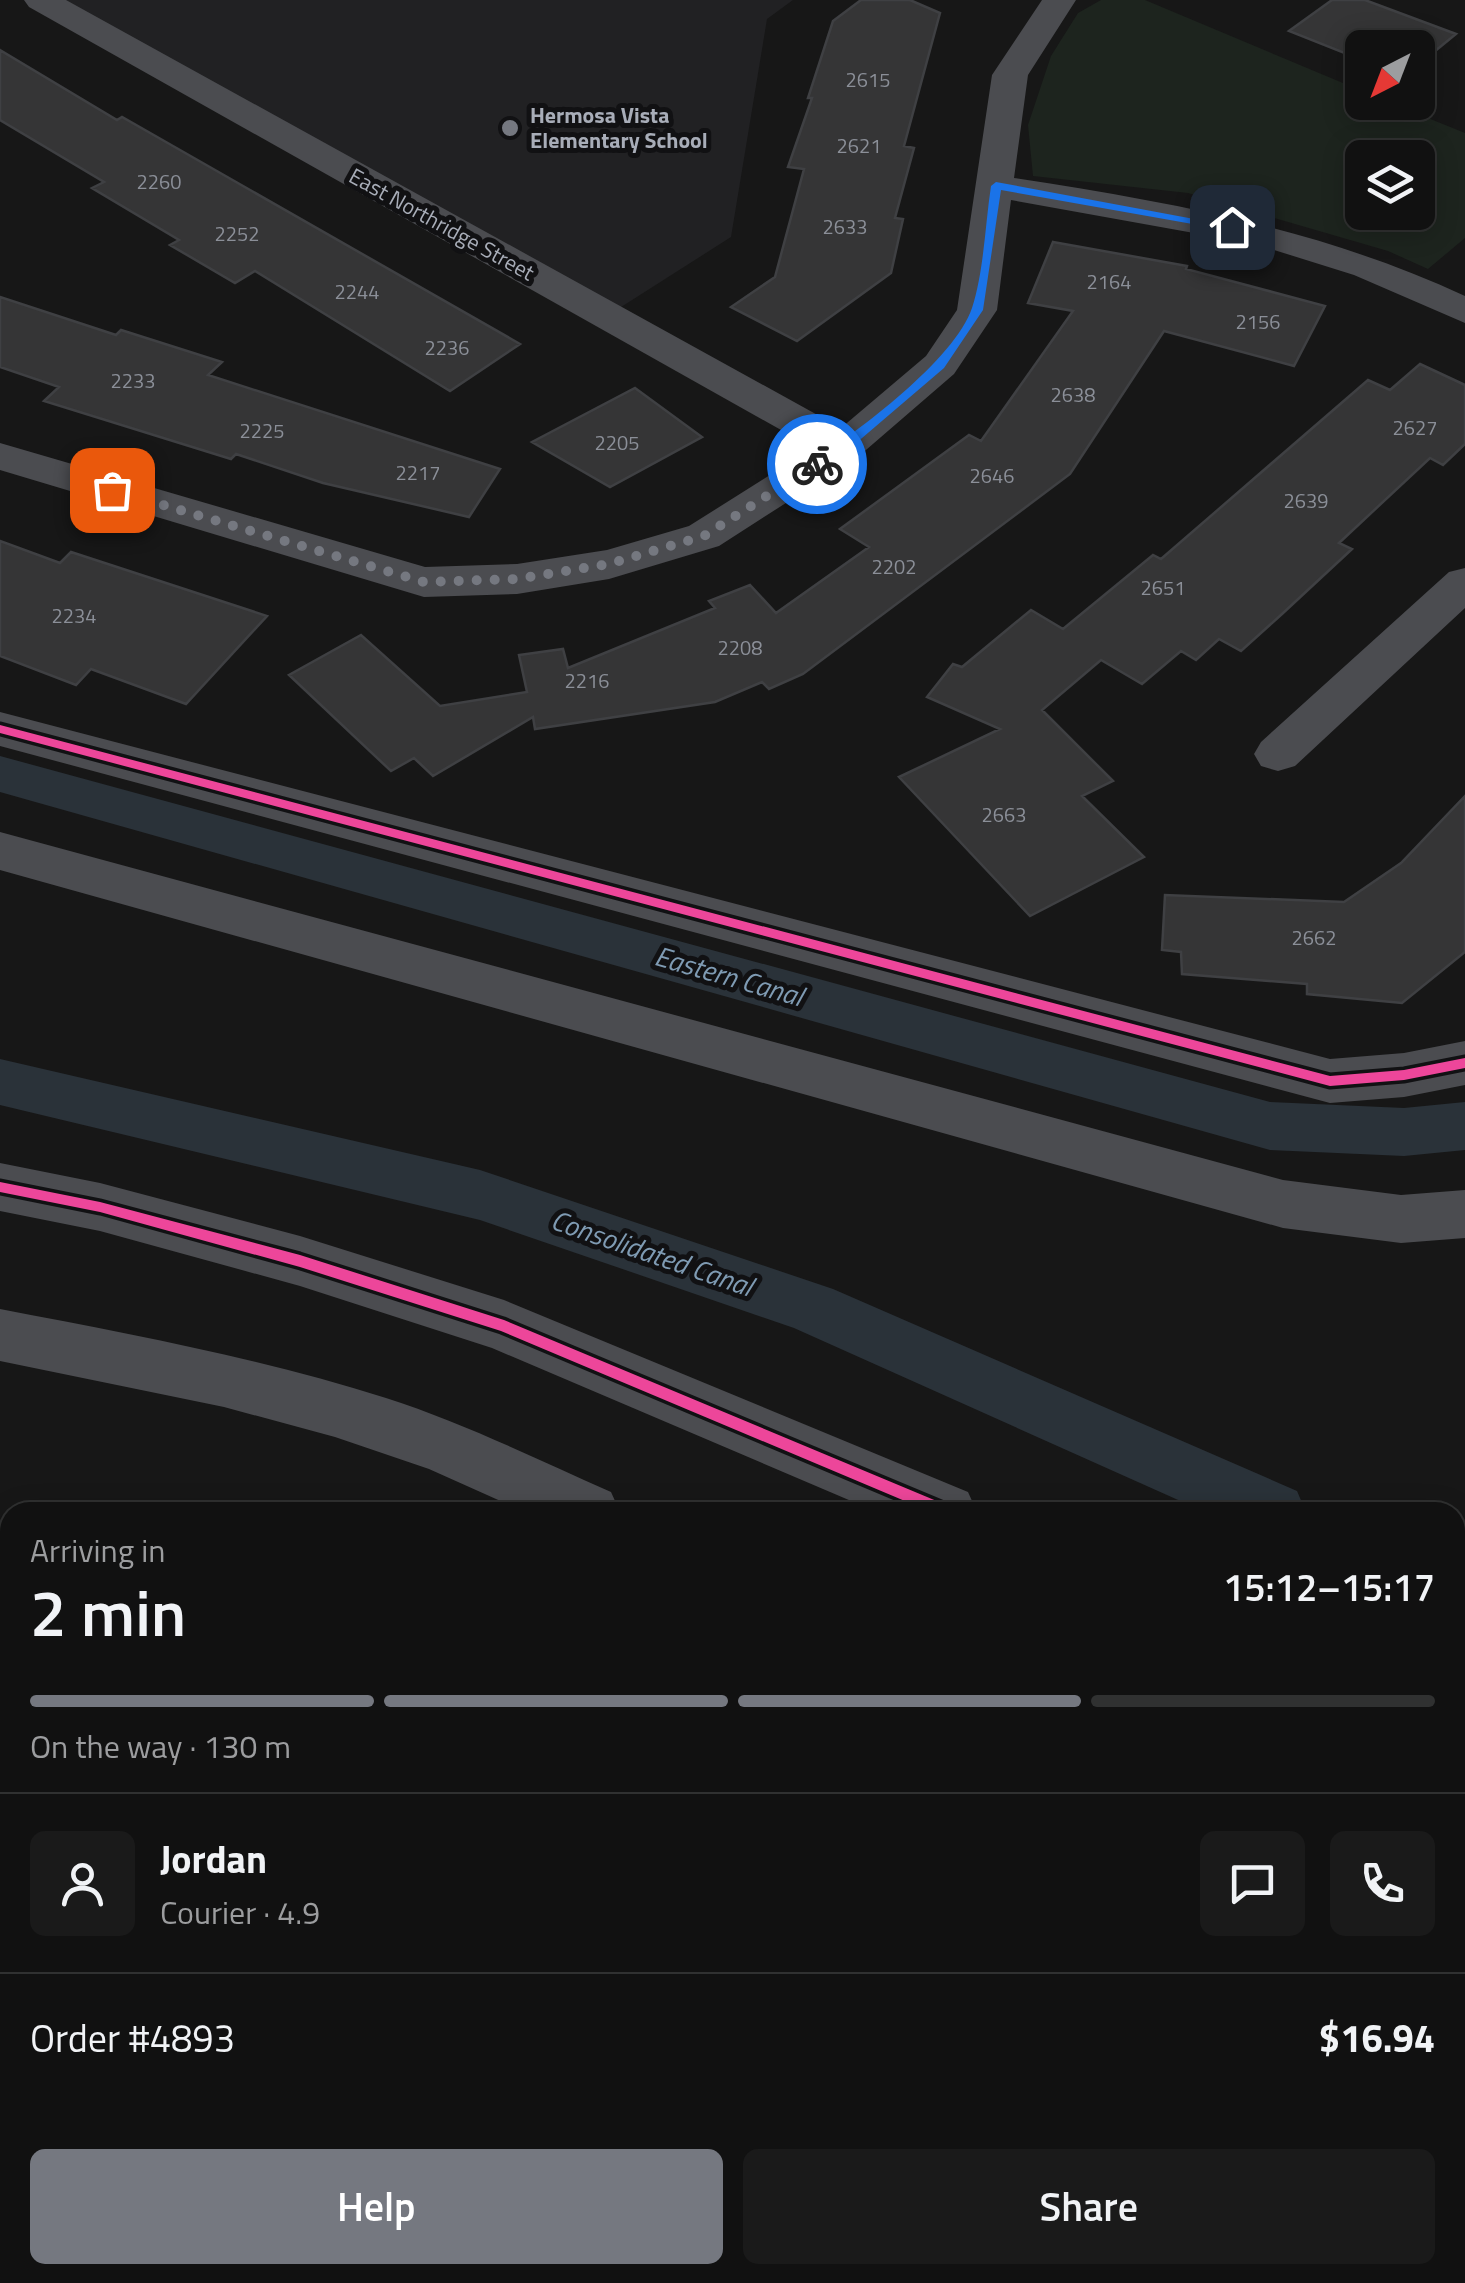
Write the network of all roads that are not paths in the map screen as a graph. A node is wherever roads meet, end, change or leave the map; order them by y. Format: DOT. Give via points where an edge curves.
graph roads {
  1 [pos="41,0"];
  2 [pos="1060,0"];
  3 [pos="996,186"];
  4 [pos="1465,311"];
  5 [pos="844,447"];
  6 [pos="0,456"];
  7 [pos="1465,583"];
  8 [pos="0,729"];
  9 [pos="1278,754"];
  10 [pos="0,851"];
  11 [pos="1465,1063"];
  12 [pos="0,1187"];
  13 [pos="1465,1214"];
  14 [pos="0,1335"];
  15 [pos="567,1502"];
  16 [pos="922,1502"];
  1 -- 5 [label="street, East Northridge Street"];
  2 -- 3 [label="street" via="1010,75"];
  3 -- 4 [label="street" via="1266,235 1356,262"];
  3 -- 5 [label="street" via="977,310 940,365"];
  5 -- 6 [label="street" via="704,536 609,564 517,579 424,582"];
  7 -- 9 [label="street"];
  8 -- 11 [label="street" via="1330,1081"];
  10 -- 13 [label="street" via="1283,1204 1401,1219"];
  12 -- 16 [label="street" via="300,1261 504,1326"];
  14 -- 15 [label="street" via="212,1376 318,1405 444,1447"];
}
